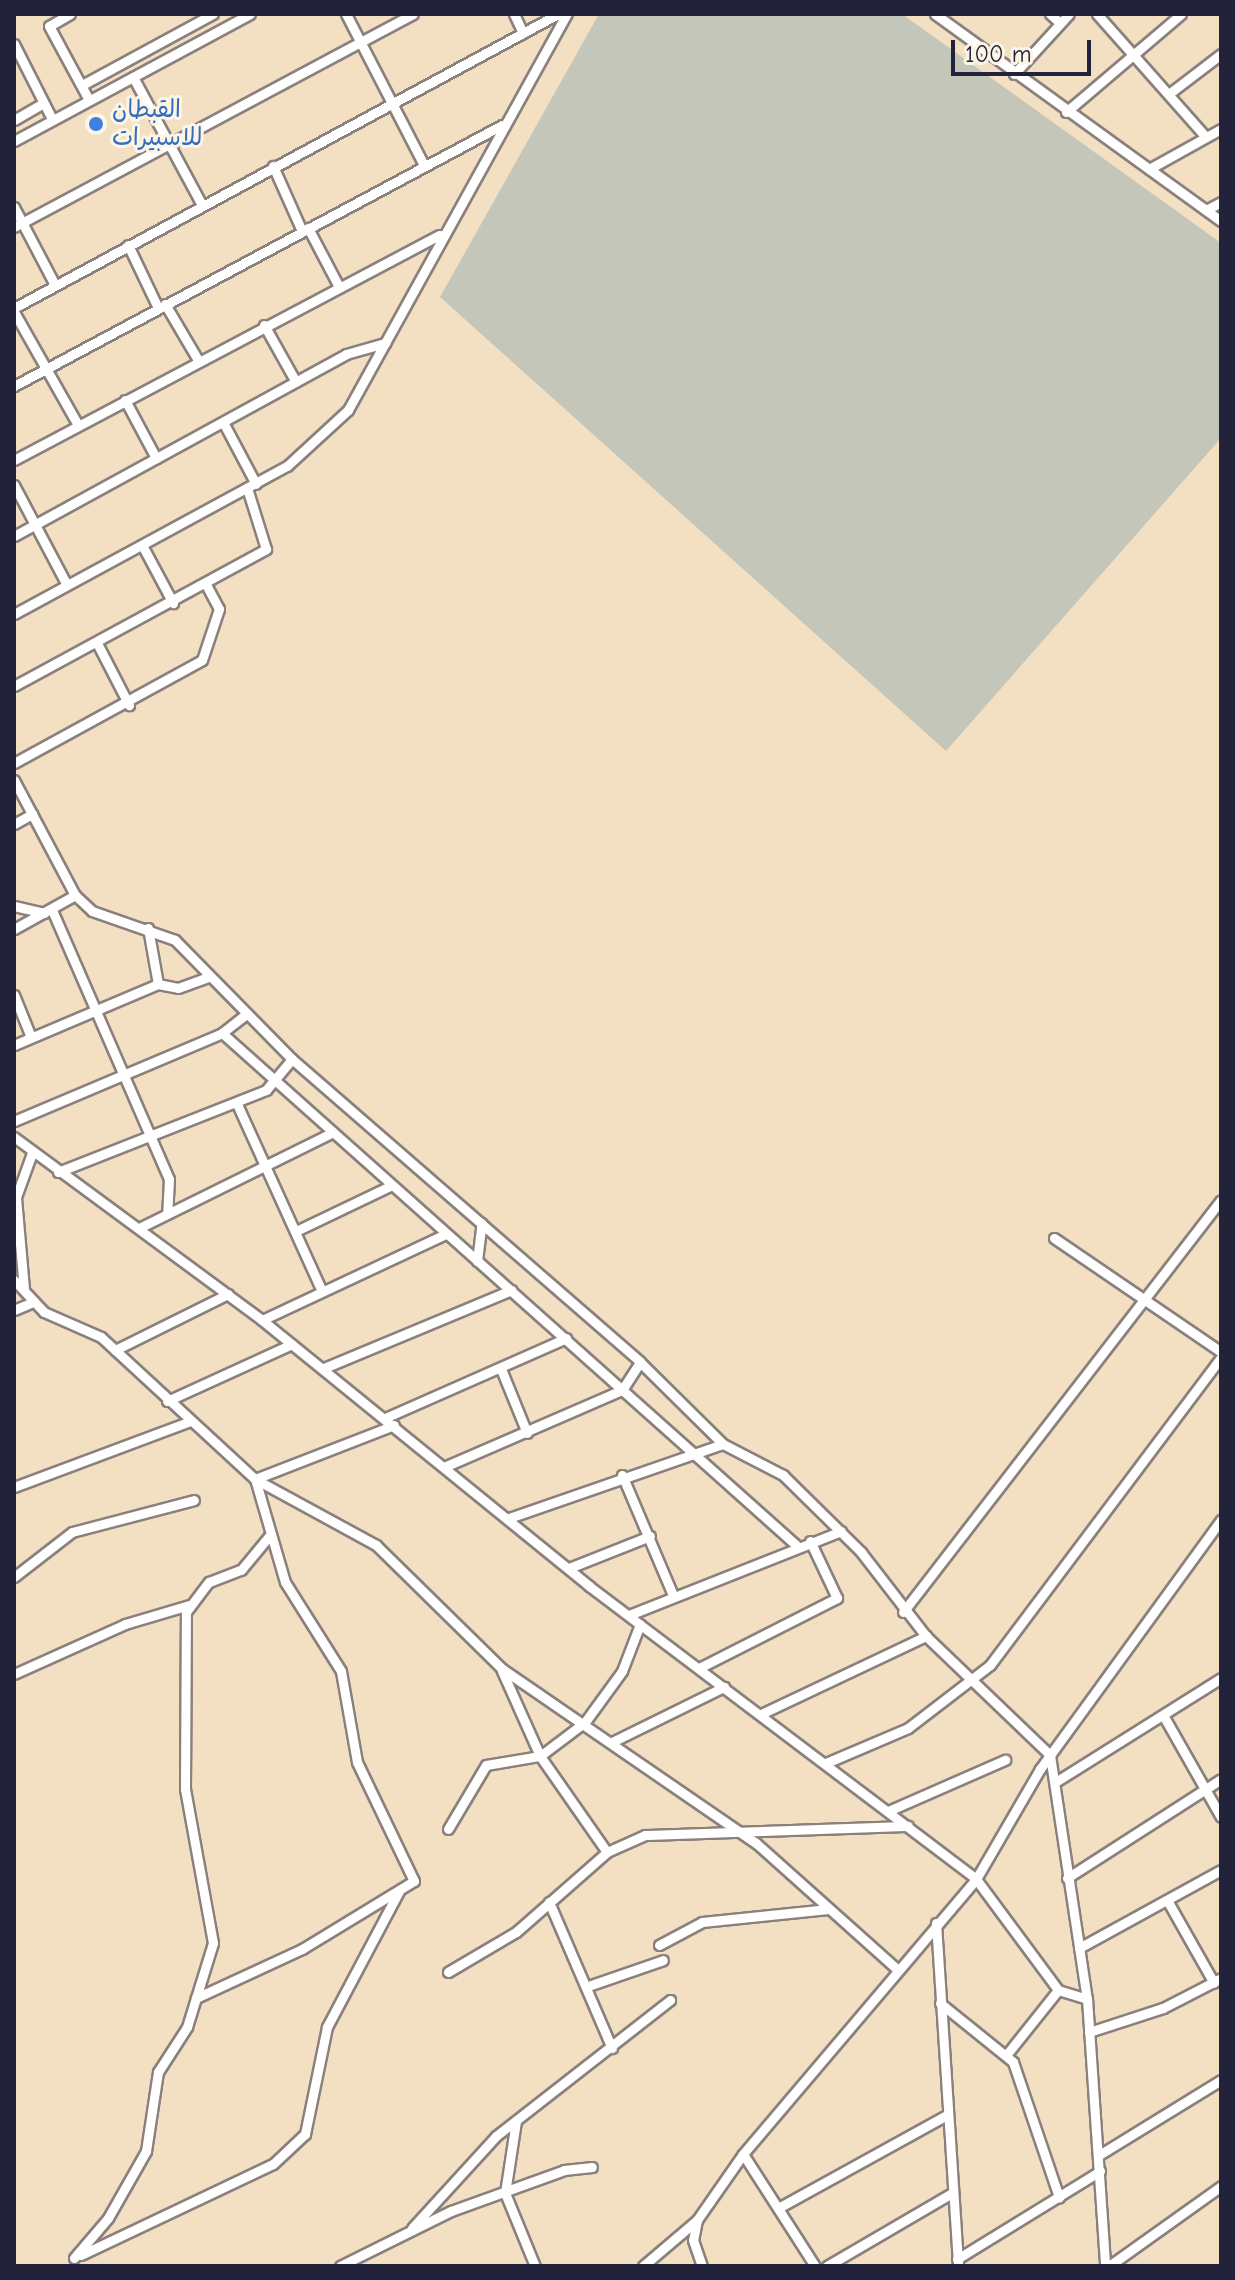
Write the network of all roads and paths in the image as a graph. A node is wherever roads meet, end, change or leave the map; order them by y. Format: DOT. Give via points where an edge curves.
graph roads {
  1 [pos="42,14"];
  2 [pos="70,14"];
  3 [pos="213,14"];
  4 [pos="250,14"];
  5 [pos="346,14"];
  6 [pos="413,14"];
  7 [pos="514,14"];
  8 [pos="558,14"];
  9 [pos="567,14"];
  10 [pos="935,14"];
  11 [pos="1050,14"];
  12 [pos="1069,14"];
  13 [pos="1097,14"];
  14 [pos="1181,14"];
  15 [pos="1060,23"];
  16 [pos="196,24"];
  17 [pos="49,26"];
  18 [pos="523,33"];
  19 [pos="205,38"];
  20 [pos="361,43"];
  21 [pos="14,44"];
  22 [pos="1133,54"];
  23 [pos="1221,54"];
  24 [pos="1014,74"];
  25 [pos="133,77"];
  26 [pos="82,85"];
  27 [pos="1170,93"];
  28 [pos="89,100"];
  29 [pos="44,103"];
  30 [pos="390,103"];
  31 [pos="1066,112"];
  32 [pos="52,119"];
  33 [pos="14,120"];
  34 [pos="502,125"];
  35 [pos="1221,129"];
  36 [pos="1206,137"];
  37 [pos="14,141"];
  38 [pos="169,144"];
  39 [pos="424,165"];
  40 [pos="273,166"];
  41 [pos="1149,169"];
  42 [pos="1221,202"];
  43 [pos="202,205"];
  44 [pos="14,207"];
  45 [pos="1206,210"];
  46 [pos="1221,221"];
  47 [pos="18,225"];
  48 [pos="305,229"];
  49 [pos="439,235"];
  50 [pos="128,245"];
  51 [pos="55,285"];
  52 [pos="338,285"];
  53 [pos="161,306"];
  54 [pos="14,310"];
  55 [pos="264,325"];
  56 [pos="385,343"];
  57 [pos="198,360"];
  58 [pos="45,369"];
  59 [pos="296,382"];
  60 [pos="14,386"];
  61 [pos="125,400"];
  62 [pos="223,422"];
  63 [pos="78,425"];
  64 [pos="156,458"];
  65 [pos="14,460"];
  66 [pos="14,485"];
  67 [pos="252,486"];
  68 [pos="34,525"];
  69 [pos="14,536"];
  70 [pos="142,545"];
  71 [pos="67,585"];
  72 [pos="206,585"];
  73 [pos="173,603"];
  74 [pos="14,614"];
  75 [pos="97,643"];
  76 [pos="14,686"];
  77 [pos="129,705"];
  78 [pos="14,763"];
  79 [pos="14,780"];
  80 [pos="32,814"];
  81 [pos="14,824"];
  82 [pos="75,895"];
  83 [pos="14,906"];
  84 [pos="48,912"];
  85 [pos="148,928"];
  86 [pos="14,929"];
  87 [pos="209,977"];
  88 [pos="158,984"];
  89 [pos="14,995"];
  90 [pos="95,1012"];
  91 [pos="246,1014"];
  92 [pos="222,1033"];
  93 [pos="31,1037"];
  94 [pos="14,1045"];
  95 [pos="292,1059"];
  96 [pos="123,1076"];
  97 [pos="275,1083"];
  98 [pos="237,1104"];
  99 [pos="14,1121"];
  100 [pos="333,1132"];
  101 [pos="14,1137"];
  102 [pos="151,1139"];
  103 [pos="32,1153"];
  104 [pos="267,1167"];
  105 [pos="58,1172"];
  106 [pos="392,1185"];
  107 [pos="1221,1200"];
  108 [pos="167,1212"];
  109 [pos="482,1223"];
  110 [pos="141,1227"];
  111 [pos="296,1231"];
  112 [pos="446,1234"];
  113 [pos="1054,1238"];
  114 [pos="477,1261"];
  115 [pos="14,1280"];
  116 [pos="24,1289"];
  117 [pos="511,1290"];
  118 [pos="322,1291"];
  119 [pos="228,1294"];
  120 [pos="1146,1301"];
  121 [pos="33,1302"];
  122 [pos="14,1310"];
  123 [pos="262,1320"];
  124 [pos="566,1338"];
  125 [pos="292,1344"];
  126 [pos="115,1350"];
  127 [pos="1221,1354"];
  128 [pos="640,1362"];
  129 [pos="324,1368"];
  130 [pos="501,1369"];
  131 [pos="622,1390"];
  132 [pos="167,1401"];
  133 [pos="385,1418"];
  134 [pos="188,1422"];
  135 [pos="394,1425"];
  136 [pos="527,1433"];
  137 [pos="723,1444"];
  138 [pos="690,1454"];
  139 [pos="444,1467"];
  140 [pos="622,1475"];
  141 [pos="255,1479"];
  142 [pos="14,1487"];
  143 [pos="194,1500"];
  144 [pos="509,1518"];
  145 [pos="1221,1520"];
  146 [pos="841,1531"];
  147 [pos="270,1535"];
  148 [pos="650,1536"];
  149 [pos="810,1541"];
  150 [pos="796,1545"];
  151 [pos="569,1568"];
  152 [pos="14,1577"];
  153 [pos="673,1595"];
  154 [pos="189,1605"];
  155 [pos="903,1612"];
  156 [pos="629,1615"];
  157 [pos="640,1624"];
  158 [pos="926,1636"];
  159 [pos="501,1668"];
  160 [pos="699,1668"];
  161 [pos="14,1674"];
  162 [pos="1221,1678"];
  163 [pos="973,1680"];
  164 [pos="724,1687"];
  165 [pos="761,1714"];
  166 [pos="1163,1715"];
  167 [pos="585,1722"];
  168 [pos="612,1742"];
  169 [pos="1050,1755"];
  170 [pos="540,1756"];
  171 [pos="1005,1760"];
  172 [pos="826,1763"];
  173 [pos="1221,1779"];
  174 [pos="1057,1781"];
  175 [pos="1205,1788"];
  176 [pos="888,1811"];
  177 [pos="1221,1817"];
  178 [pos="908,1826"];
  179 [pos="448,1829"];
  180 [pos="742,1835"];
  181 [pos="607,1852"];
  182 [pos="1221,1870"];
  183 [pos="1067,1878"];
  184 [pos="976,1879"];
  185 [pos="399,1891"];
  186 [pos="1167,1900"];
  187 [pos="549,1902"];
  188 [pos="828,1909"];
  189 [pos="936,1923"];
  190 [pos="659,1945"];
  191 [pos="1079,1948"];
  192 [pos="663,1960"];
  193 [pos="896,1968"];
  194 [pos="448,1972"];
  195 [pos="1217,1980"];
  196 [pos="591,1985"];
  197 [pos="1058,1990"];
  198 [pos="196,1998"];
  199 [pos="1087,1999"];
  200 [pos="670,2000"];
  201 [pos="940,2003"];
  202 [pos="1089,2032"];
  203 [pos="612,2048"];
  204 [pos="1007,2054"];
  205 [pos="1221,2080"];
  206 [pos="947,2115"];
  207 [pos="516,2120"];
  208 [pos="743,2154"];
  209 [pos="1099,2155"];
  210 [pos="592,2167"];
  211 [pos="1100,2171"];
  212 [pos="1221,2186"];
  213 [pos="505,2193"];
  214 [pos="952,2193"];
  215 [pos="1059,2197"];
  216 [pos="780,2207"];
  217 [pos="697,2220"];
  218 [pos="412,2228"];
  219 [pos="957,2263"];
  220 [pos="340,2266"];
  221 [pos="535,2266"];
  222 [pos="643,2266"];
  223 [pos="702,2266"];
  224 [pos="815,2266"];
  225 [pos="827,2266"];
  226 [pos="1107,2266"];
  1 -- 17 [label="street"];
  2 -- 17 [label="street"];
  3 -- 16 [label="street"];
  4 -- 19 [label="street"];
  5 -- 20 [label="street"];
  6 -- 20 [label="street"];
  7 -- 18 [label="street"];
  8 -- 18 [label="street"];
  9 -- 34 [label="street"];
  10 -- 24 [label="street"];
  11 -- 15 [label="street"];
  12 -- 15 [label="street"];
  13 -- 22 [label="street"];
  14 -- 22 [label="street"];
  15 -- 24 [label="street"];
  16 -- 19 [label="street"];
  16 -- 26 [label="street"];
  17 -- 26 [label="street"];
  18 -- 30 [label="street"];
  19 -- 25 [label="street"];
  20 -- 30 [label="street"];
  20 -- 38 [label="street"];
  21 -- 29 [label="street"];
  22 -- 27 [label="street"];
  22 -- 31 [label="street"];
  23 -- 27 [label="street"];
  24 -- 31 [label="street"];
  25 -- 28 [label="street"];
  25 -- 38 [label="street"];
  26 -- 28 [label="street"];
  27 -- 36 [label="street"];
  28 -- 32 [label="street"];
  29 -- 32 [label="street"];
  29 -- 33 [label="street"];
  30 -- 39 [label="street"];
  30 -- 40 [label="street"];
  31 -- 41 [label="street"];
  32 -- 37 [label="street"];
  34 -- 39 [label="street"];
  34 -- 49 [label="street"];
  35 -- 36 [label="street"];
  36 -- 41 [label="street"];
  38 -- 43 [label="street"];
  38 -- 47 [label="street"];
  39 -- 48 [label="street"];
  40 -- 43 [label="street"];
  40 -- 48 [label="street"];
  41 -- 45 [label="street"];
  42 -- 45 [label="street"];
  43 -- 50 [label="street"];
  44 -- 47 [label="street"];
  45 -- 46 [label="street"];
  47 -- 51 [label="street"];
  48 -- 52 [label="street"];
  48 -- 53 [label="street"];
  49 -- 52 [label="street"];
  49 -- 56 [label="street"];
  50 -- 51 [label="street"];
  50 -- 53 [label="street"];
  51 -- 54 [label="street"];
  52 -- 55 [label="street"];
  53 -- 57 [label="street"];
  53 -- 58 [label="street"];
  54 -- 58 [label="street"];
  55 -- 57 [label="street"];
  55 -- 59 [label="street"];
  56 -- 59 [label="street" via="356,349"];
  56 -- 67 [label="street" via="348,410 310,450"];
  57 -- 61 [label="street"];
  58 -- 60 [label="street"];
  58 -- 63 [label="street"];
  59 -- 62 [label="street"];
  61 -- 63 [label="street"];
  61 -- 64 [label="street"];
  62 -- 64 [label="street"];
  62 -- 67 [label="street"];
  63 -- 65 [label="street"];
  64 -- 68 [label="street"];
  66 -- 68 [label="street"];
  67 -- 70 [label="street"];
  67 -- 72 [label="street" via="266,549"];
  68 -- 69 [label="street"];
  68 -- 71 [label="street"];
  70 -- 71 [label="street"];
  70 -- 73 [label="street"];
  71 -- 74 [label="street"];
  72 -- 73 [label="street"];
  72 -- 77 [label="street" via="219,609 202,660"];
  73 -- 75 [label="street"];
  75 -- 76 [label="street"];
  75 -- 77 [label="street"];
  77 -- 78 [label="street"];
  79 -- 80 [label="street"];
  80 -- 81 [label="street"];
  80 -- 82 [label="street"];
  82 -- 84 [label="street"];
  82 -- 85 [label="street" via="92,911"];
  83 -- 84 [label="street"];
  84 -- 86 [label="street"];
  84 -- 90 [label="street"];
  85 -- 87 [label="street" via="175,940"];
  85 -- 88 [label="street"];
  87 -- 88 [label="street" via="178,988"];
  87 -- 91 [label="street"];
  88 -- 90 [label="street"];
  89 -- 93 [label="street"];
  90 -- 93 [label="street"];
  90 -- 96 [label="street"];
  91 -- 92 [label="street"];
  91 -- 95 [label="street"];
  92 -- 96 [label="street"];
  92 -- 97 [label="street"];
  93 -- 94 [label="street"];
  95 -- 97 [label="street"];
  95 -- 109 [label="street"];
  96 -- 99 [label="street"];
  96 -- 102 [label="street"];
  97 -- 98 [label="street"];
  97 -- 100 [label="street"];
  98 -- 102 [label="street"];
  98 -- 104 [label="street"];
  100 -- 104 [label="street"];
  100 -- 106 [label="street"];
  101 -- 103 [label="street"];
  102 -- 105 [label="street"];
  102 -- 108 [label="street" via="169,1179"];
  103 -- 105 [label="street"];
  103 -- 116 [label="street" via="16,1197"];
  104 -- 108 [label="street"];
  104 -- 111 [label="street"];
  105 -- 110 [label="street"];
  106 -- 111 [label="street"];
  106 -- 112 [label="street"];
  107 -- 120 [label="street"];
  108 -- 110 [label="street"];
  109 -- 114 [label="street"];
  109 -- 128 [label="street"];
  110 -- 119 [label="street"];
  111 -- 118 [label="street"];
  112 -- 114 [label="street"];
  112 -- 118 [label="street"];
  113 -- 120 [label="street"];
  114 -- 117 [label="street"];
  115 -- 116 [label="street"];
  116 -- 121 [label="street"];
  117 -- 124 [label="street"];
  117 -- 129 [label="street"];
  118 -- 123 [label="street"];
  119 -- 123 [label="street"];
  119 -- 126 [label="street"];
  120 -- 127 [label="street"];
  120 -- 155 [label="street"];
  121 -- 122 [label="street"];
  121 -- 126 [label="street"];
  123 -- 125 [label="street"];
  124 -- 130 [label="street"];
  124 -- 131 [label="street"];
  125 -- 129 [label="street"];
  125 -- 132 [label="street"];
  126 -- 132 [label="street"];
  127 -- 163 [label="street"];
  128 -- 131 [label="street"];
  128 -- 137 [label="street"];
  129 -- 133 [label="street"];
  130 -- 133 [label="street"];
  130 -- 136 [label="street"];
  131 -- 136 [label="street"];
  131 -- 138 [label="street"];
  132 -- 134 [label="street"];
  133 -- 135 [label="street"];
  134 -- 141 [label="street"];
  134 -- 142 [label="street"];
  135 -- 139 [label="street"];
  135 -- 141 [label="street"];
  136 -- 139 [label="street"];
  137 -- 138 [label="street"];
  137 -- 146 [label="street" via="783,1475"];
  138 -- 140 [label="street"];
  138 -- 150 [label="street"];
  139 -- 144 [label="street"];
  140 -- 144 [label="street"];
  140 -- 148 [label="street"];
  141 -- 147 [label="street"];
  141 -- 159 [label="street" via="376,1545"];
  143 -- 152 [label="street" via="72,1532"];
  144 -- 151 [label="street"];
  145 -- 169 [label="street"];
  146 -- 149 [label="street"];
  146 -- 155 [label="street"];
  147 -- 154 [label="street" via="254,1560 209,1582"];
  147 -- 185 [label="street" via="307,1627 341,1671 357,1762 414,1881"];
  148 -- 151 [label="street"];
  148 -- 153 [label="street"];
  149 -- 150 [label="street"];
  149 -- 160 [label="street" via="837,1598"];
  150 -- 153 [label="street"];
  151 -- 156 [label="street"];
  153 -- 156 [label="street"];
  154 -- 161 [label="street" via="125,1624"];
  154 -- 198 [label="street" via="180,1729 213,1943"];
  155 -- 158 [label="street"];
  156 -- 157 [label="street"];
  157 -- 160 [label="street"];
  157 -- 167 [label="street" via="622,1671"];
  158 -- 163 [label="street"];
  158 -- 165 [label="street"];
  159 -- 167 [label="street"];
  159 -- 170 [label="street"];
  160 -- 164 [label="street"];
  162 -- 166 [label="street"];
  163 -- 169 [label="street"];
  163 -- 172 [label="street" via="908,1728"];
  164 -- 165 [label="street"];
  164 -- 168 [label="street"];
  165 -- 172 [label="street"];
  166 -- 174 [label="street"];
  166 -- 175 [label="street"];
  167 -- 168 [label="street"];
  167 -- 170 [label="street"];
  168 -- 180 [label="street"];
  169 -- 174 [label="street"];
  169 -- 184 [label="street"];
  170 -- 179 [label="street" via="486,1765"];
  170 -- 181 [label="street"];
  171 -- 176 [label="street"];
  172 -- 176 [label="street"];
  173 -- 175 [label="street"];
  174 -- 183 [label="street"];
  175 -- 177 [label="street"];
  175 -- 183 [label="street"];
  176 -- 178 [label="street"];
  178 -- 180 [label="street"];
  178 -- 184 [label="street"];
  180 -- 181 [label="street" via="663,1831"];
  180 -- 188 [label="street"];
  181 -- 187 [label="street"];
  182 -- 186 [label="street"];
  183 -- 191 [label="street"];
  184 -- 189 [label="street"];
  184 -- 197 [label="street"];
  185 -- 198 [label="street" via="302,1949"];
  185 -- 198 [label="street" via="327,2027 305,2134 273,2164 74,2258 108,2218 146,2151 158,2072 180,2042"];
  186 -- 191 [label="street"];
  186 -- 195 [label="street"];
  187 -- 194 [label="street"];
  187 -- 196 [label="street"];
  188 -- 190 [label="street" via="702,1922"];
  188 -- 193 [label="street"];
  189 -- 193 [label="street"];
  189 -- 201 [label="street"];
  191 -- 199 [label="street"];
  192 -- 196 [label="street"];
  193 -- 208 [label="street"];
  195 -- 202 [label="street"];
  196 -- 203 [label="street"];
  197 -- 199 [label="street"];
  197 -- 204 [label="street"];
  199 -- 202 [label="street"];
  200 -- 203 [label="street"];
  201 -- 204 [label="street"];
  201 -- 206 [label="street"];
  202 -- 209 [label="street"];
  203 -- 207 [label="street"];
  204 -- 215 [label="street"];
  205 -- 209 [label="street"];
  206 -- 214 [label="street"];
  206 -- 216 [label="street"];
  207 -- 213 [label="street"];
  207 -- 218 [label="street"];
  208 -- 216 [label="street"];
  208 -- 217 [label="street"];
  209 -- 211 [label="street"];
  210 -- 213 [label="street"];
  211 -- 215 [label="street"];
  211 -- 226 [label="street"];
  212 -- 226 [label="street"];
  213 -- 218 [label="street"];
  213 -- 221 [label="street"];
  214 -- 219 [label="street"];
  214 -- 225 [label="street"];
  215 -- 219 [label="street"];
  216 -- 224 [label="street"];
  217 -- 222 [label="street"];
  217 -- 223 [label="street" via="693,2240"];
  218 -- 220 [label="street"];
}
